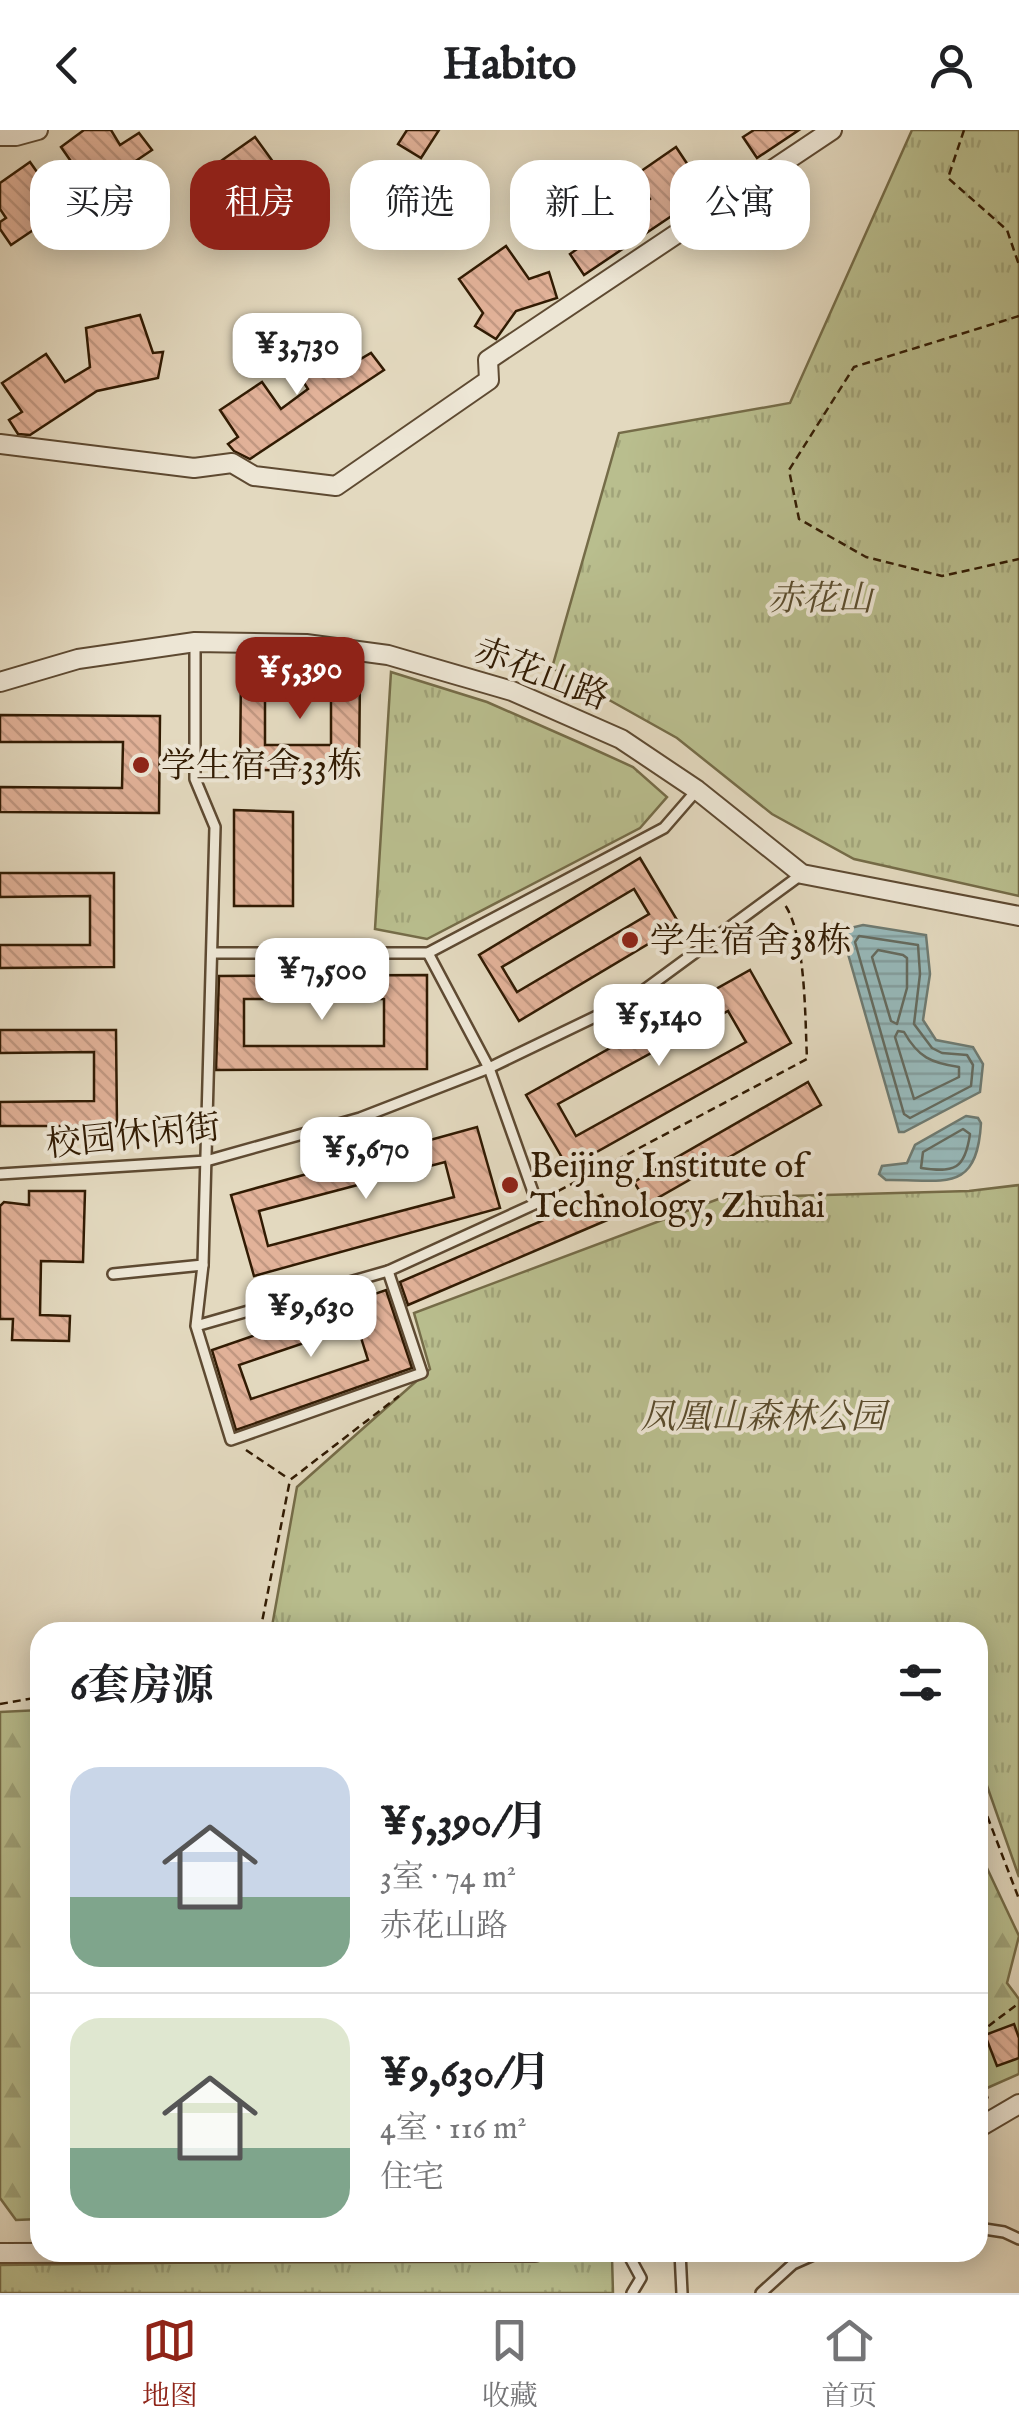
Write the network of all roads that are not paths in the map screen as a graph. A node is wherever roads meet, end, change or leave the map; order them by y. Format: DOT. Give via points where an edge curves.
graph roads {
  1 [pos="38,130"];
  2 [pos="832,130"];
  3 [pos="0,136"];
  4 [pos="0,444"];
  5 [pos="195,642"];
  6 [pos="0,682"];
  7 [pos="697,790"];
  8 [pos="802,874"];
  9 [pos="1019,916"];
  10 [pos="214,952"];
  11 [pos="428,954"];
  12 [pos="489,1068"];
  13 [pos="206,1160"];
  14 [pos="0,1174"];
  15 [pos="203,1265"];
  16 [pos="388,1271"];
  17 [pos="112,1274"];
  18 [pos="196,1326"];
  19 [pos="1019,2104"];
  20 [pos="988,2122"];
  21 [pos="988,2230"];
  22 [pos="1019,2239"];
  23 [pos="0,2254"];
  24 [pos="30,2254"];
  25 [pos="632,2262"];
  26 [pos="680,2262"];
  27 [pos="798,2262"];
  28 [pos="632,2293"];
  29 [pos="682,2293"];
  30 [pos="761,2293"];
  1 -- 3 [label="street"];
  2 -- 4 [label="street" via="488,360 488,380 336,486 254,476 232,463 194,468"];
  5 -- 6 [label="street, 赤花山路" via="78,659"];
  5 -- 7 [label="street, 赤花山路" via="306,644 388,655 512,691 621,738"];
  5 -- 10 [label="lane" via="195,779 215,828"];
  7 -- 8 [label="street, 赤花山路"];
  7 -- 11 [label="lane" via="664,828"];
  8 -- 9 [label="street, 赤花山路"];
  8 -- 12 [label="lane, 校园休闲街" via="632,999"];
  10 -- 11 [label="lane"];
  10 -- 13 [label="lane"];
  11 -- 12 [label="lane"];
  12 -- 13 [label="lane, 校园休闲街" via="360,1118"];
  12 -- 16 [label="lane" via="537,1203"];
  13 -- 14 [label="lane, 校园休闲街"];
  13 -- 15 [label="lane"];
  15 -- 17 [label="lane"];
  15 -- 18 [label="lane"];
  16 -- 18 [label="lane"];
  16 -- 18 [label="lane" via="422,1373 231,1440"];
  19 -- 20 [label="street"];
  21 -- 22 [label="lane"];
  23 -- 24 [label="street"];
  25 -- 28 [label="lane" via="641,2278"];
  26 -- 29 [label="lane"];
  27 -- 30 [label="lane"];
}
